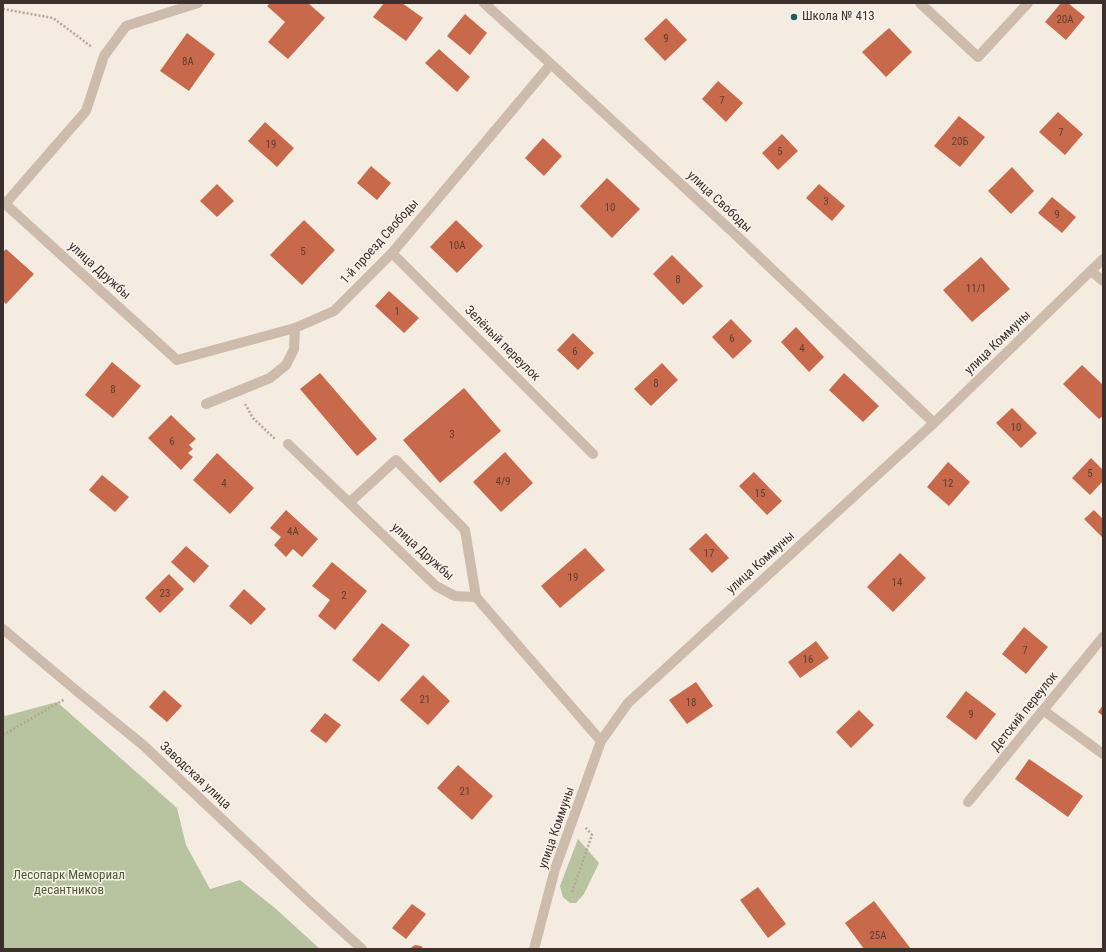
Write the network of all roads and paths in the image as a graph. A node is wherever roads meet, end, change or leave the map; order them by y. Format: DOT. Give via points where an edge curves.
graph roads {
  1 [pos="198,3"];
  2 [pos="484,3"];
  3 [pos="920,3"];
  4 [pos="1028,3"];
  5 [pos="3,9"];
  6 [pos="104,56"];
  7 [pos="551,64"];
  8 [pos="4,204"];
  9 [pos="392,253"];
  10 [pos="1103,259"];
  11 [pos="1091,271"];
  12 [pos="1103,281"];
  13 [pos="295,328"];
  14 [pos="177,360"];
  15 [pos="238,391"];
  16 [pos="206,404"];
  17 [pos="934,423"];
  18 [pos="288,444"];
  19 [pos="593,454"];
  20 [pos="350,502"];
  21 [pos="476,597"];
  22 [pos="3,629"];
  23 [pos="1103,637"];
  24 [pos="78,692"];
  25 [pos="1044,710"];
  26 [pos="3,735"];
  27 [pos="601,741"];
  28 [pos="1103,754"];
  29 [pos="968,802"];
  30 [pos="583,824"];
  31 [pos="572,892"];
  32 [pos="362,949"];
  33 [pos="534,949"];
  1 -- 6 [label="street" via="126,26"];
  2 -- 7 [label="street, улица Свободы"];
  3 -- 4 [label="street" via="978,57"];
  5 -- 6 [label="path" via="53,18"];
  6 -- 8 [label="street" via="86,111"];
  7 -- 9 [label="street, 1-й проезд Свободы"];
  7 -- 17 [label="street, улица Свободы"];
  8 -- 14 [label="street, улица Дружбы"];
  9 -- 13 [label="street, 1-й проезд Свободы" via="334,311"];
  9 -- 19 [label="street, Зелёный переулок"];
  10 -- 11 [label="street, улица Коммуны"];
  11 -- 12 [label="street"];
  11 -- 17 [label="street, улица Коммуны"];
  13 -- 14 [label="street, 1-й проезд Свободы"];
  13 -- 15 [label="street" via="294,350 286,365 270,378"];
  15 -- 16 [label="street"];
  15 -- 18 [label="path" via="253,418 279,443"];
  17 -- 27 [label="street, улица Коммуны" via="628,703"];
  18 -- 20 [label="street, улица Дружбы"];
  20 -- 21 [label="street, улица Дружбы" via="436,586 455,596"];
  20 -- 21 [label="street" via="396,460 465,530"];
  21 -- 27 [label="street"];
  22 -- 24 [label="street, Заводская улица"];
  23 -- 25 [label="street, Детский переулок"];
  24 -- 26 [label="path"];
  24 -- 32 [label="street, Заводская улица" via="143,745"];
  25 -- 28 [label="street"];
  25 -- 29 [label="street, Детский переулок"];
  27 -- 33 [label="street, улица Коммуны" via="555,869"];
  30 -- 31 [label="path" via="592,835"];
}
